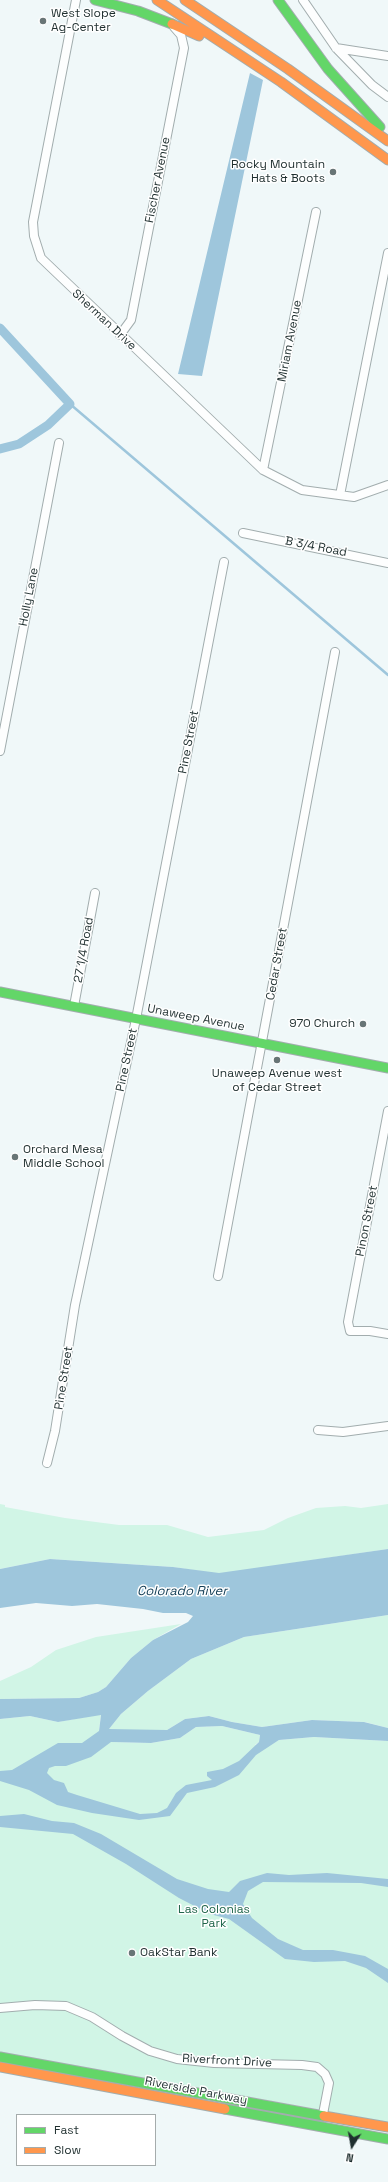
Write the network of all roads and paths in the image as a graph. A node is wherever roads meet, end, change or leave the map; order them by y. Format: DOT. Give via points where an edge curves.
graph roads {
  1 [pos="76,0"];
  2 [pos="95,0"];
  3 [pos="157,0"];
  4 [pos="185,0"];
  5 [pos="278,0"];
  6 [pos="303,0"];
  7 [pos="172,24"];
  8 [pos="336,48"];
  9 [pos="388,56"];
  10 [pos="281,82"];
  11 [pos="388,97"];
  12 [pos="385,138"];
  13 [pos="388,160"];
  14 [pos="316,212"];
  15 [pos="388,253"];
  16 [pos="120,335"];
  17 [pos="59,443"];
  18 [pos="263,470"];
  19 [pos="388,485"];
  20 [pos="340,495"];
  21 [pos="243,533"];
  22 [pos="224,562"];
  23 [pos="388,563"];
  24 [pos="335,652"];
  25 [pos="0,751"];
  26 [pos="95,893"];
  27 [pos="0,992"];
  28 [pos="74,1006"];
  29 [pos="136,1019"];
  30 [pos="262,1043"];
  31 [pos="388,1068"];
  32 [pos="388,1111"];
  33 [pos="218,1276"];
  34 [pos="388,1334"];
  35 [pos="388,1426"];
  36 [pos="318,1430"];
  37 [pos="47,1463"];
  38 [pos="0,2008"];
  39 [pos="0,2057"];
  40 [pos="0,2067"];
  41 [pos="323,2114"];
  42 [pos="388,2126"];
  43 [pos="388,2139"];
  1 -- 16 [label="street, Sherman Drive" via="33,222 34,236 41,258"];
  2 -- 7 [label="main road" via="138,11"];
  3 -- 10 [label="main road"];
  4 -- 12 [label="main road"];
  5 -- 12 [label="main road" via="328,69 383,130"];
  6 -- 8 [label="street"];
  7 -- 10 [label="main road" via="194,33"];
  7 -- 16 [label="street, Fischer Avenue" via="181,35 184,48 131,320"];
  8 -- 9 [label="street"];
  8 -- 11 [label="street" via="372,85"];
  10 -- 13 [label="main road"];
  14 -- 18 [label="street, Miriam Avenue"];
  15 -- 20 [label="street"];
  16 -- 18 [label="street, Sherman Drive"];
  17 -- 25 [label="street, Holly Lane"];
  18 -- 20 [label="street, Sherman Drive" via="302,490"];
  19 -- 20 [label="street, Sherman Drive" via="354,497"];
  21 -- 23 [label="street, B 3/4 Road"];
  22 -- 29 [label="street, Pine Street"];
  24 -- 30 [label="street, Cedar Street"];
  26 -- 28 [label="street, 27 1/4 Road"];
  27 -- 28 [label="main road, Unaweep Avenue"];
  28 -- 29 [label="main road, Unaweep Avenue"];
  29 -- 30 [label="main road, Unaweep Avenue"];
  29 -- 37 [label="street, Pine Street" via="75,1305 56,1431"];
  30 -- 31 [label="main road, Unaweep Avenue"];
  30 -- 33 [label="street, Cedar Street"];
  32 -- 34 [label="street, Pinon Street" via="348,1322 350,1331"];
  35 -- 36 [label="street" via="344,1432"];
  38 -- 41 [label="street, Riverfront Drive" via="66,2006 92,2017 150,2051 177,2059 317,2067 325,2074 329,2083"];
  39 -- 41 [label="main road, Riverside Parkway"];
  40 -- 43 [label="main road, Riverside Parkway"];
  41 -- 42 [label="main road, Riverside Parkway"];
}
